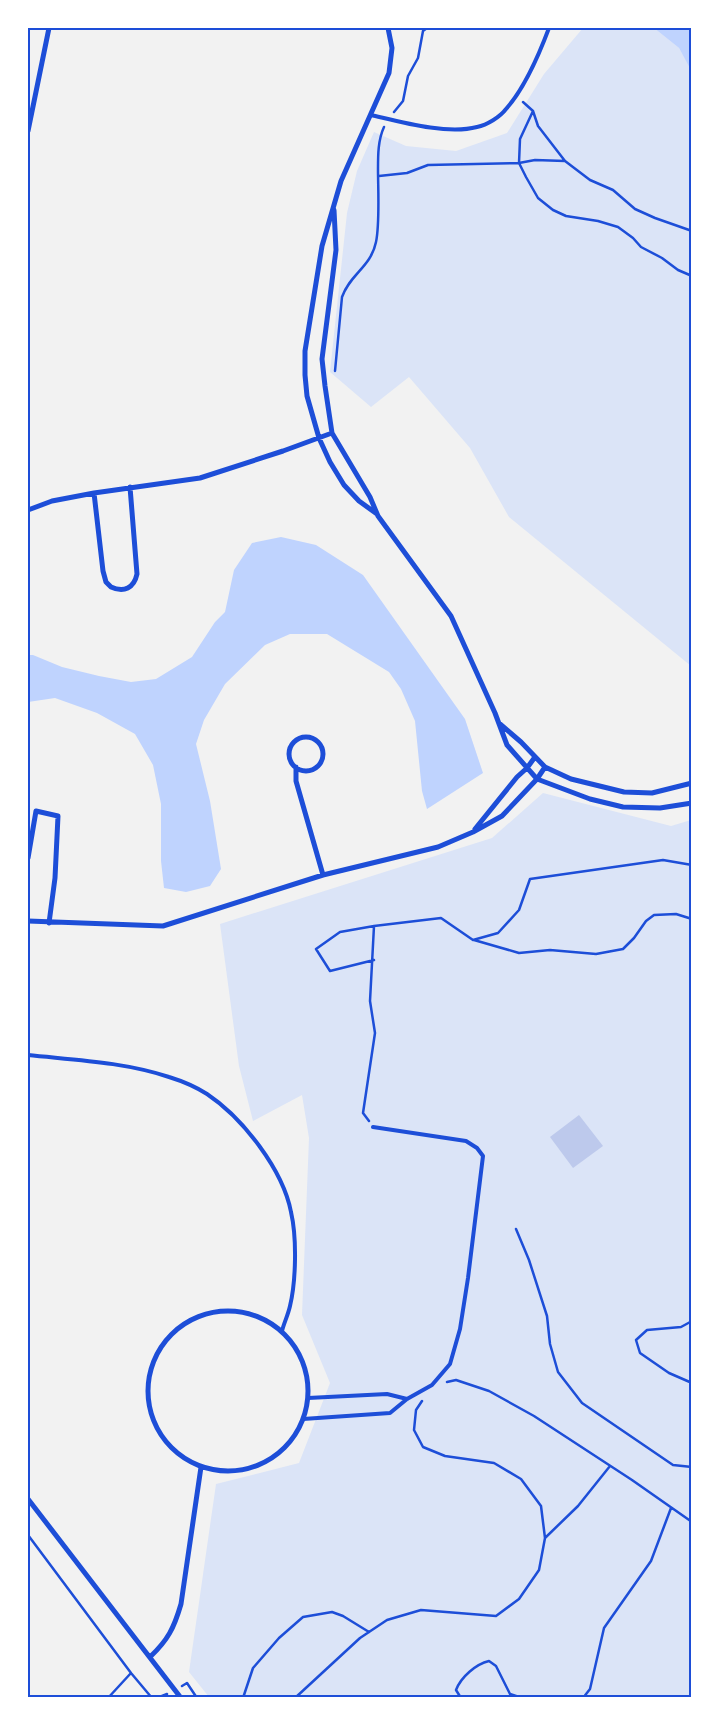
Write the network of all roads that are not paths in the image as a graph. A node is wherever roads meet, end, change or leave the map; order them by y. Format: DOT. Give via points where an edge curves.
graph roads {
  1 [pos="49,28"];
  2 [pos="388,28"];
  3 [pos="549,28"];
  4 [pos="370,115"];
  5 [pos="28,131"];
  6 [pos="334,210"];
  7 [pos="332,432"];
  8 [pos="318,438"];
  9 [pos="130,487"];
  10 [pos="94,493"];
  11 [pos="28,510"];
  12 [pos="378,516"];
  13 [pos="499,723"];
  14 [pos="535,757"];
  15 [pos="296,767"];
  16 [pos="545,767"];
  17 [pos="527,768"];
  18 [pos="537,779"];
  19 [pos="692,783"];
  20 [pos="692,804"];
  21 [pos="473,832"];
  22 [pos="28,858"];
  23 [pos="324,875"];
  24 [pos="28,921"];
  25 [pos="49,923"];
  26 [pos="28,1055"];
  27 [pos="373,1127"];
  28 [pos="282,1331"];
  29 [pos="308,1398"];
  30 [pos="407,1399"];
  31 [pos="303,1419"];
  32 [pos="201,1467"];
  33 [pos="28,1499"];
  34 [pos="150,1657"];
  35 [pos="181,1698"];
  1 -- 5 [label="street"];
  2 -- 4 [label="street" via="392,48 389,73"];
  3 -- 4 [label="lane" via="516,95 505,111 492,120 477,127 449,130"];
  4 -- 6 [label="street" via="341,181"];
  6 -- 7 [label="street" via="336,250 322,359"];
  6 -- 8 [label="street" via="322,246 305,351 307,396"];
  7 -- 8 [label="street"];
  7 -- 12 [label="street"];
  8 -- 9 [label="street" via="200,478"];
  8 -- 12 [label="street" via="344,485"];
  9 -- 10 [label="street"];
  9 -- 10 [label="street" via="137,574 135,582 122,590 106,582"];
  10 -- 11 [label="street" via="52,501"];
  12 -- 13 [label="street" via="451,616"];
  13 -- 14 [label="street"];
  13 -- 17 [label="street" via="507,745"];
  14 -- 16 [label="street"];
  14 -- 17 [label="street"];
  15 -- 15 [label="street" via="307,771 318,766 323,756 317,741 301,737 293,743 289,753"];
  15 -- 23 [label="street" via="296,780"];
  16 -- 18 [label="street"];
  16 -- 19 [label="street" via="571,779 624,792 652,793"];
  17 -- 18 [label="street"];
  17 -- 21 [label="street"];
  18 -- 20 [label="street" via="590,799 623,807 660,808"];
  18 -- 21 [label="street" via="502,816"];
  21 -- 23 [label="street" via="438,848"];
  22 -- 25 [label="street" via="36,811 58,816"];
  23 -- 25 [label="street" via="163,926"];
  24 -- 25 [label="street"];
  26 -- 28 [label="lane" via="144,1069 207,1094 234,1116 265,1156 283,1187 291,1211 295,1236 293,1278 290,1306"];
  27 -- 30 [label="lane" via="466,1141 483,1156 460,1329 450,1364 432,1386"];
  28 -- 29 [label="street" via="297,1350 306,1373"];
  28 -- 32 [label="street" via="244,1313 210,1313 186,1323 167,1340 158,1354 148,1387 151,1412 161,1436 179,1455"];
  29 -- 30 [label="lane" via="387,1394"];
  29 -- 31 [label="street"];
  30 -- 31 [label="lane" via="390,1413"];
  31 -- 32 [label="street" via="290,1443 272,1459 249,1469 225,1472"];
  32 -- 34 [label="street" via="176,1624"];
  33 -- 34 [label="street"];
  34 -- 35 [label="street"];
}
